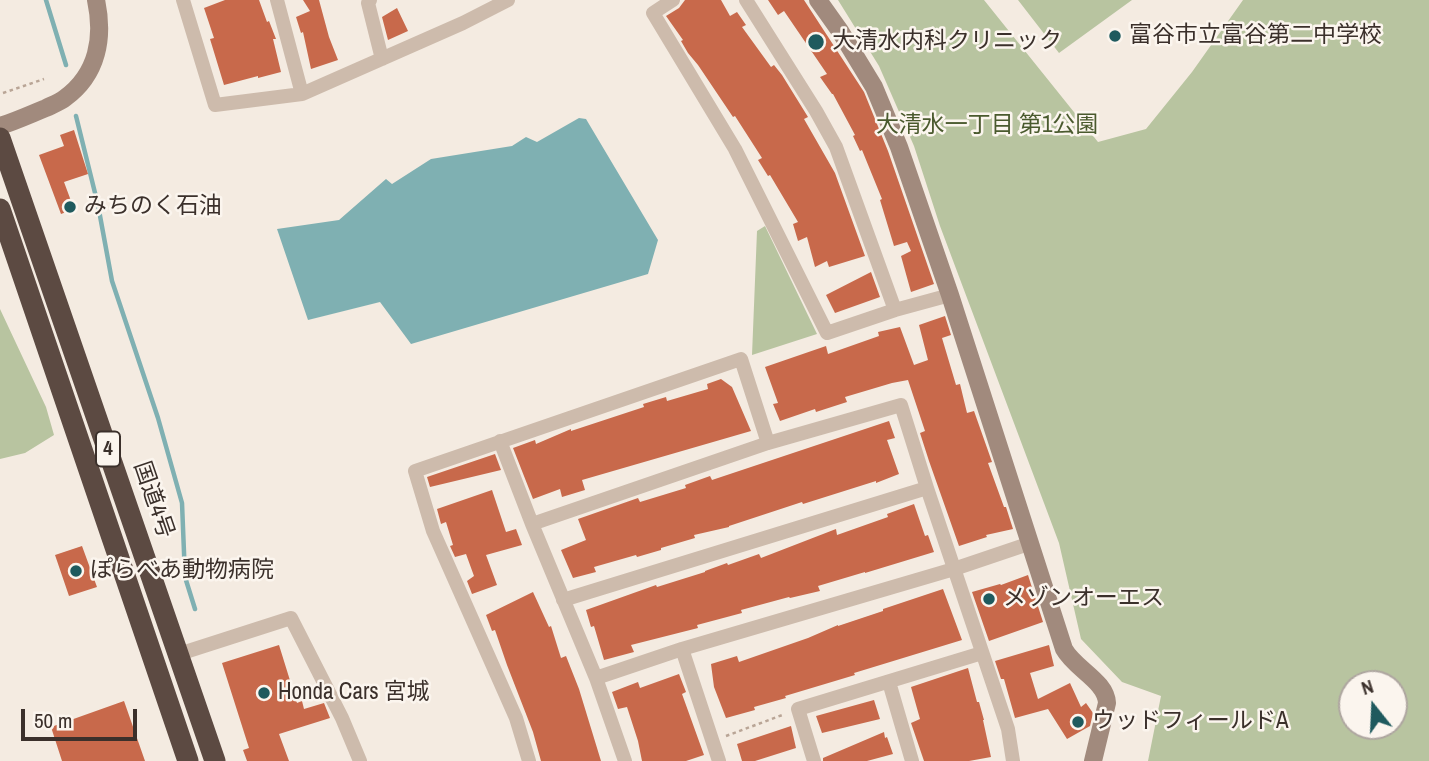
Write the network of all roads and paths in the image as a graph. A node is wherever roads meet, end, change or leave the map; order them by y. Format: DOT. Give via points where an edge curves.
graph roads {
  1 [pos="96,0"];
  2 [pos="183,0"];
  3 [pos="277,0"];
  4 [pos="370,0"];
  5 [pos="508,0"];
  6 [pos="673,0"];
  7 [pos="746,0"];
  8 [pos="818,0"];
  9 [pos="382,60"];
  10 [pos="44,79"];
  11 [pos="3,93"];
  12 [pos="302,94"];
  13 [pos="0,126"];
  14 [pos="0,138"];
  15 [pos="0,209"];
  16 [pos="950,295"];
  17 [pos="895,310"];
  18 [pos="500,441"];
  19 [pos="768,443"];
  20 [pos="927,488"];
  21 [pos="532,524"];
  22 [pos="1031,544"];
  23 [pos="954,569"];
  24 [pos="563,600"];
  25 [pos="682,649"];
  26 [pos="982,653"];
  27 [pos="179,654"];
  28 [pos="596,678"];
  29 [pos="889,682"];
  30 [pos="798,709"];
  31 [pos="713,741"];
  32 [pos="188,761"];
  33 [pos="215,761"];
  34 [pos="360,761"];
  35 [pos="529,761"];
  36 [pos="625,761"];
  37 [pos="719,761"];
  38 [pos="814,761"];
  39 [pos="912,761"];
  40 [pos="1013,761"];
  41 [pos="1093,761"];
  1 -- 13 [label="street" via="100,36 84,80 65,99"];
  2 -- 12 [label="street" via="215,105"];
  3 -- 12 [label="street"];
  4 -- 9 [label="street"];
  5 -- 9 [label="street"];
  6 -- 17 [label="street" via="653,13 735,149 827,333"];
  7 -- 17 [label="street" via="836,147"];
  8 -- 16 [label="street" via="874,87"];
  9 -- 12 [label="street"];
  10 -- 11 [label="path"];
  14 -- 27 [label="highway, 国道4号 / 4"];
  15 -- 32 [label="highway, 4"];
  16 -- 17 [label="street"];
  16 -- 22 [label="street"];
  18 -- 19 [label="street" via="741,359"];
  18 -- 21 [label="street"];
  18 -- 35 [label="street" via="415,471 433,531 516,718"];
  19 -- 20 [label="street" via="901,405"];
  19 -- 21 [label="street"];
  20 -- 23 [label="street"];
  20 -- 24 [label="street"];
  21 -- 24 [label="street"];
  22 -- 23 [label="street"];
  22 -- 41 [label="street" via="1064,649 1107,696"];
  23 -- 25 [label="street"];
  23 -- 26 [label="street"];
  24 -- 28 [label="street"];
  25 -- 28 [label="street"];
  25 -- 31 [label="street"];
  26 -- 29 [label="street"];
  26 -- 40 [label="street" via="1008,729"];
  27 -- 33 [label="highway, 国道4号 / 4"];
  27 -- 34 [label="street" via="292,618"];
  28 -- 36 [label="street"];
  29 -- 30 [label="street"];
  29 -- 39 [label="street"];
  30 -- 31 [label="path"];
  30 -- 38 [label="street"];
  31 -- 37 [label="street"];
}
